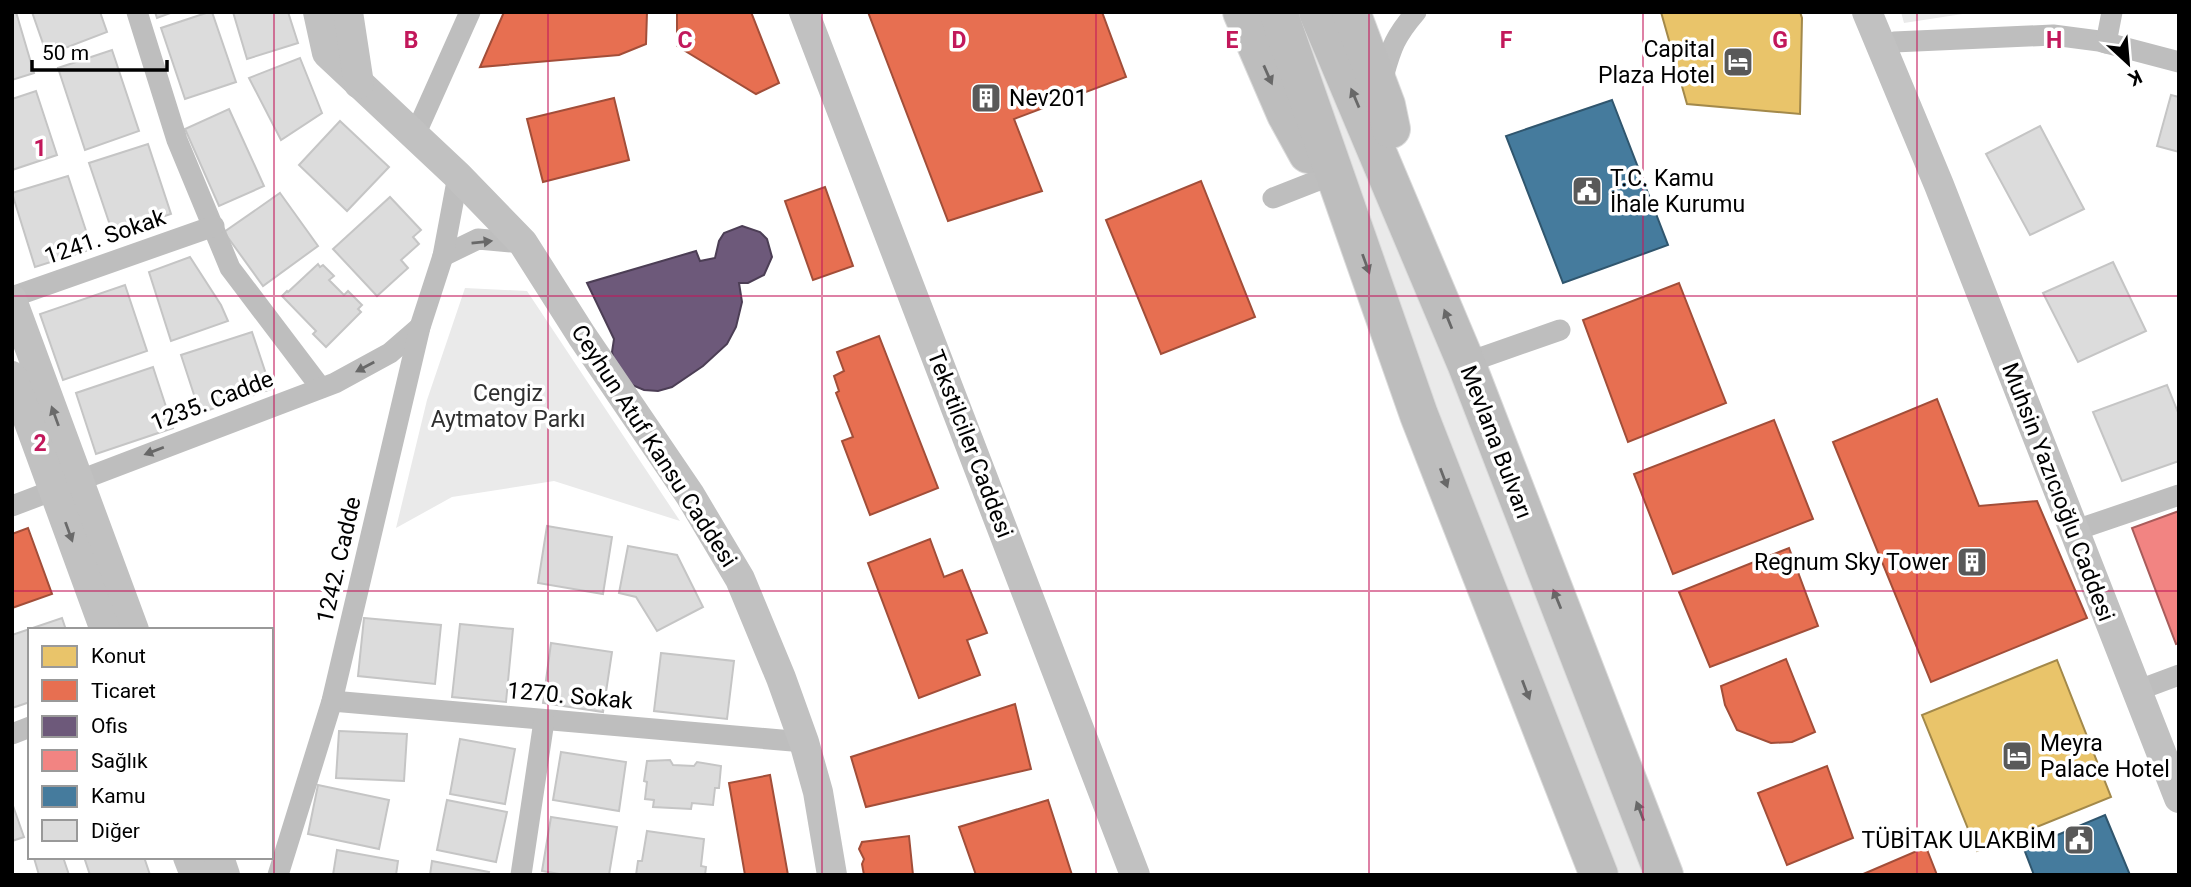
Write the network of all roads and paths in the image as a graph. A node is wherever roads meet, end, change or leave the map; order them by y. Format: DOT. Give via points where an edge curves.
graph roads {
  1 [pos="136,12"];
  2 [pos="318,12"];
  3 [pos="331,12"];
  4 [pos="348,12"];
  5 [pos="470,12"];
  6 [pos="804,12"];
  7 [pos="1242,12"];
  8 [pos="1278,12"];
  9 [pos="1318,12"];
  10 [pos="1351,12"];
  11 [pos="1416,12"];
  12 [pos="1867,12"];
  13 [pos="1884,12"];
  14 [pos="2112,12"];
  15 [pos="2106,43"];
  16 [pos="1891,49"];
  17 [pos="2179,62"];
  18 [pos="359,84"];
  19 [pos="1380,90"];
  20 [pos="415,135"];
  21 [pos="457,176"];
  22 [pos="1391,184"];
  23 [pos="1334,189"];
  24 [pos="1273,198"];
  25 [pos="214,226"];
  26 [pos="523,243"];
  27 [pos="443,256"];
  28 [pos="12,298"];
  29 [pos="420,327"];
  30 [pos="1560,330"];
  31 [pos="1466,363"];
  32 [pos="12,376"];
  33 [pos="321,388"];
  34 [pos="66,485"];
  35 [pos="2179,495"];
  36 [pos="12,506"];
  37 [pos="2073,531"];
  38 [pos="105,628"];
  39 [pos="133,628"];
  40 [pos="2179,675"];
  41 [pos="2136,691"];
  42 [pos="332,701"];
  43 [pos="544,721"];
  44 [pos="804,742"];
  45 [pos="2179,799"];
  46 [pos="278,875"];
  47 [pos="521,875"];
  48 [pos="832,875"];
  49 [pos="1135,875"];
  50 [pos="1599,875"];
  51 [pos="1664,875"];
  1 -- 25 [label="street" via="177,140"];
  2 -- 18 [label="main road, Ceyhun Atuf Kansu Caddesi" via="327,53"];
  3 -- 18 [label="main road, Ceyhun Atuf Kansu Caddesi" via="345,59"];
  4 -- 18 [label="main road"];
  5 -- 20 [label="street"];
  6 -- 49 [label="main road, Tekstilciler Caddesi"];
  7 -- 23 [label="highway, one-way" via="1286,114"];
  8 -- 23 [label="highway"];
  22 -- 9 [label="highway, Mevlana Bulvarı, one-way"];
  10 -- 19 [label="highway"];
  11 -- 19 [label="street" via="1393,41"];
  12 -- 16 [label="main road, Muhsin Yazıcıoğlu Caddesi"];
  13 -- 16 [label="main road, Muhsin Yazıcıoğlu Caddesi"];
  14 -- 15 [label="street"];
  15 -- 16 [label="street" via="2042,35 1920,40"];
  15 -- 17 [label="street"];
  16 -- 37 [label="main road, Muhsin Yazıcıoğlu Caddesi"];
  18 -- 20 [label="main road, Ceyhun Atuf Kansu Caddesi"];
  19 -- 22 [label="highway" via="1393,139"];
  20 -- 21 [label="main road, Ceyhun Atuf Kansu Caddesi"];
  21 -- 26 [label="main road, Ceyhun Atuf Kansu Caddesi"];
  21 -- 27 [label="street, 1242. Cadde"];
  31 -- 22 [label="highway, Mevlana Bulvarı, one-way"];
  23 -- 24 [label="street"];
  23 -- 50 [label="highway, one-way"];
  25 -- 28 [label="street, 1241. Sokak"];
  25 -- 33 [label="street" via="230,268"];
  27 -- 26 [label="street, one-way" via="478,239"];
  26 -- 44 [label="main road, Ceyhun Atuf Kansu Caddesi" via="690,495 740,579"];
  27 -- 29 [label="street, 1242. Cadde"];
  34 -- 28 [label="main road, one-way"];
  29 -- 33 [label="street, 1235. Cadde, one-way" via="377,361"];
  29 -- 42 [label="street, 1242. Cadde"];
  30 -- 31 [label="street"];
  51 -- 31 [label="highway, Mevlana Bulvarı, one-way"];
  32 -- 34 [label="main road"];
  33 -- 34 [label="street, 1235. Cadde, one-way"];
  34 -- 36 [label="street, 1235. Cadde"];
  34 -- 38 [label="main road, one-way"];
  34 -- 39 [label="main road"];
  35 -- 37 [label="street"];
  37 -- 41 [label="main road, Muhsin Yazıcıoğlu Caddesi"];
  40 -- 41 [label="street"];
  41 -- 45 [label="main road, Muhsin Yazıcıoğlu Caddesi"];
  42 -- 43 [label="street, 1270. Sokak"];
  42 -- 46 [label="street, 1242. Cadde"];
  43 -- 44 [label="street, 1270. Sokak"];
  43 -- 47 [label="street"];
  44 -- 48 [label="main road, Ceyhun Atuf Kansu Caddesi"];
}
